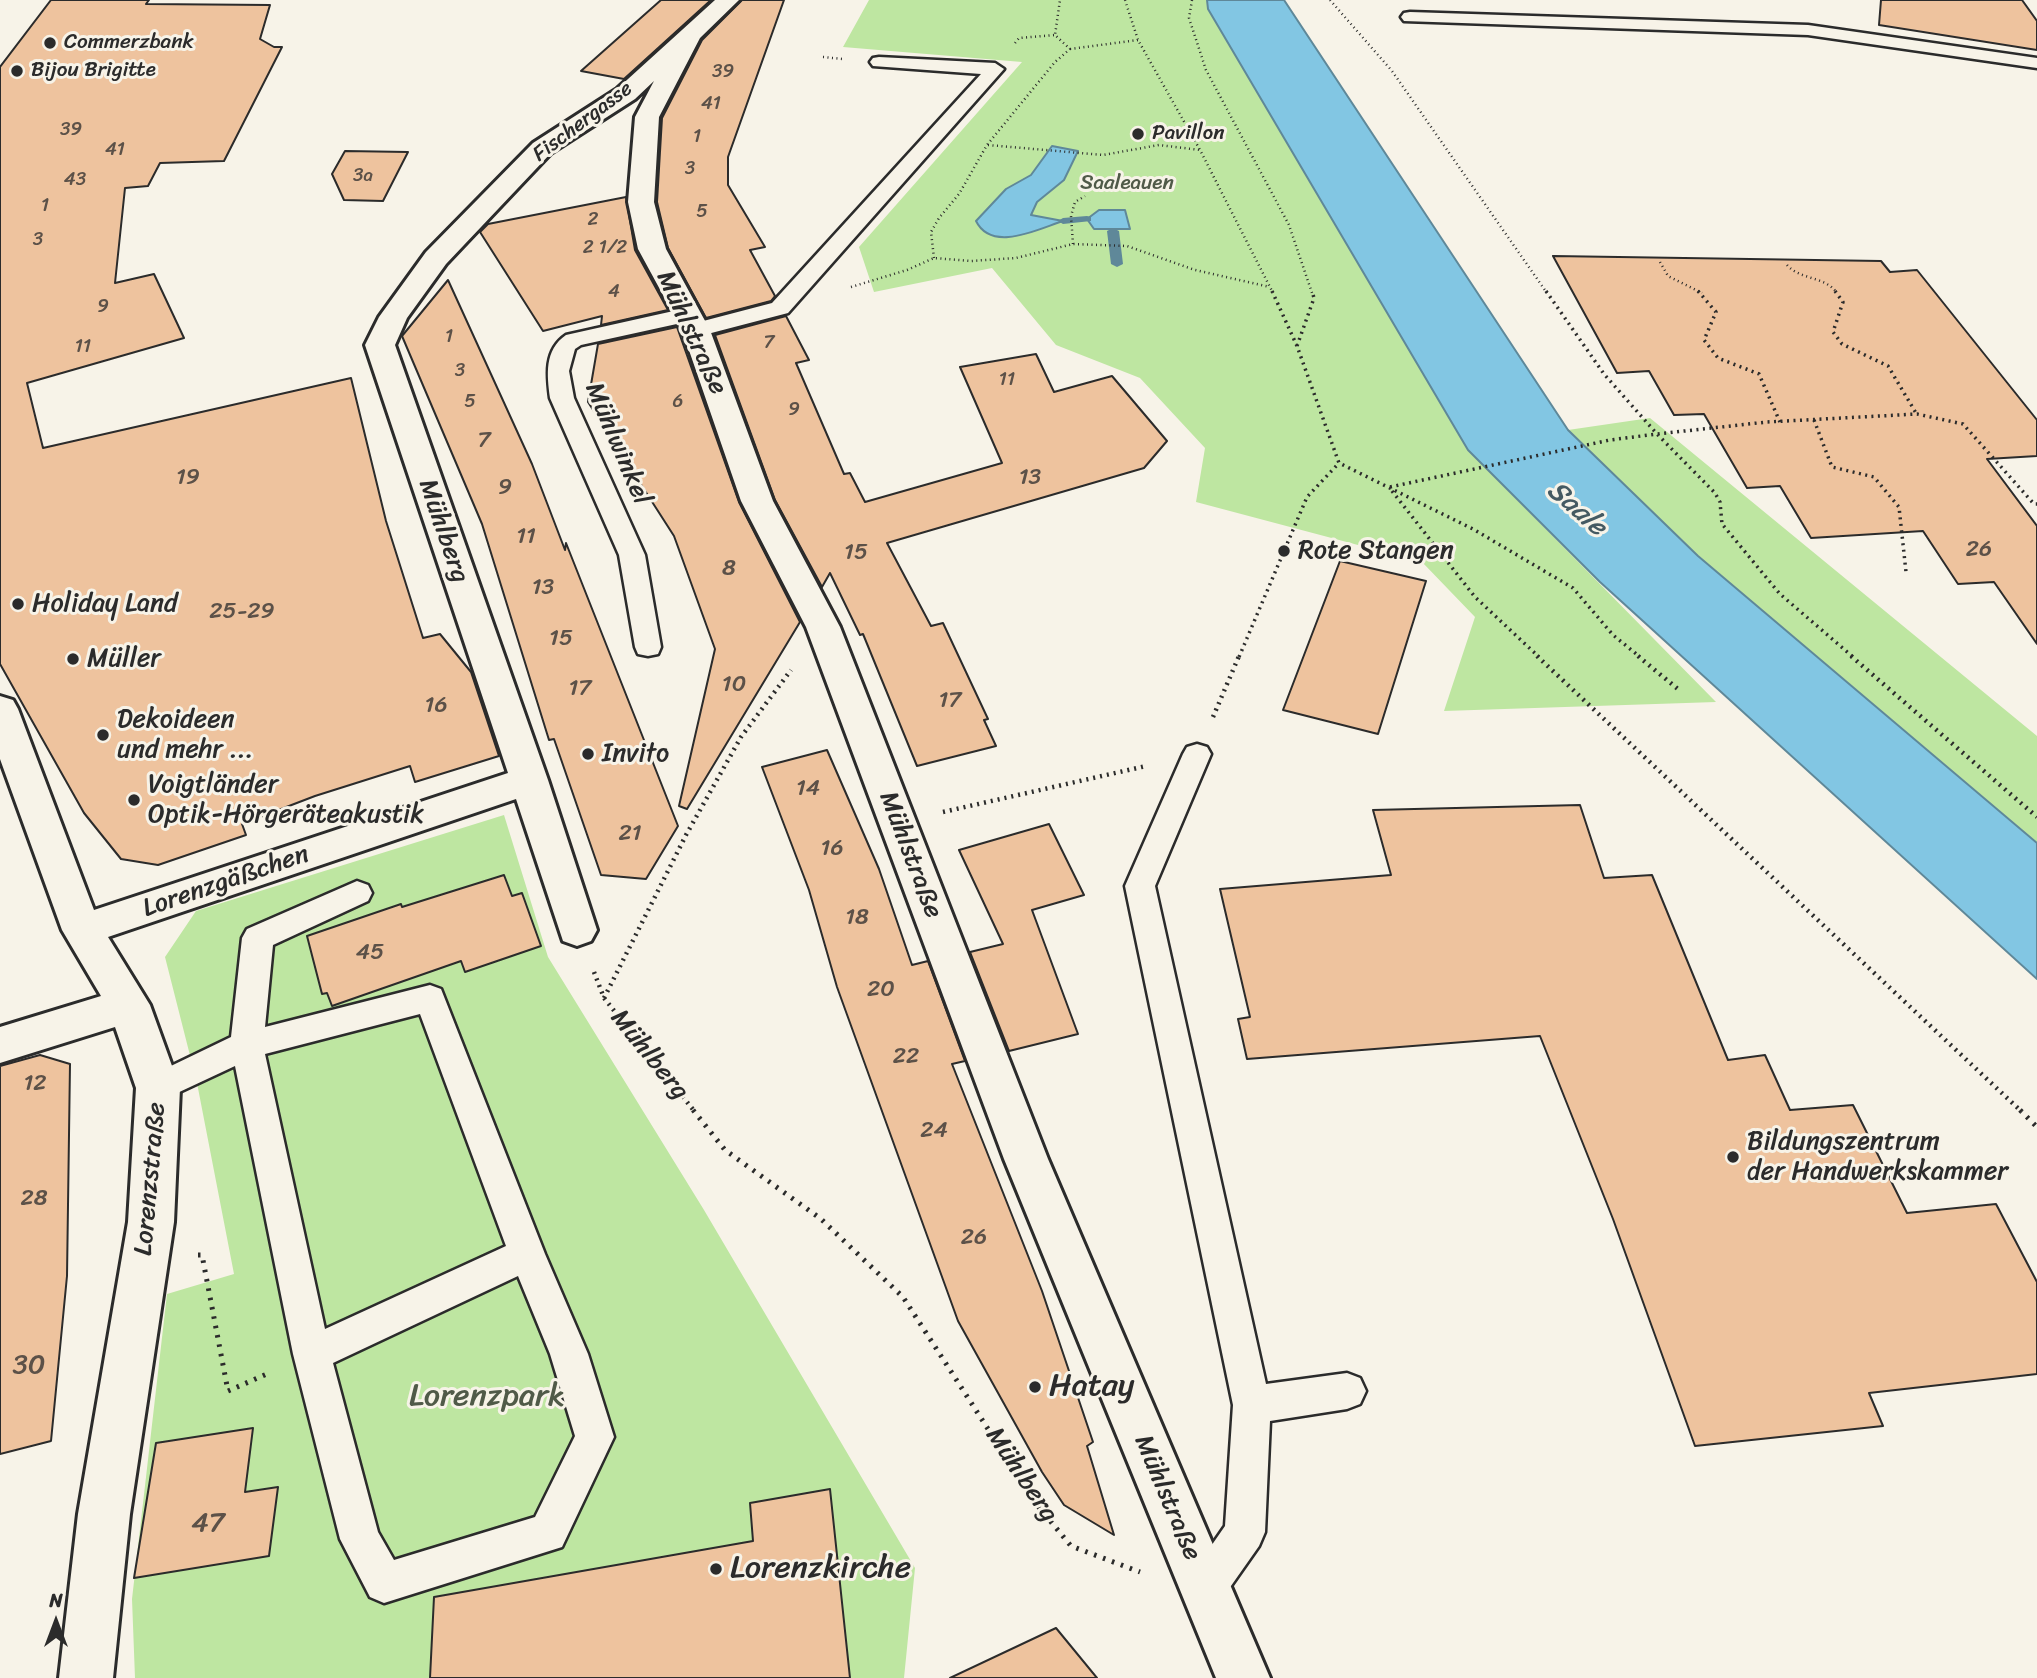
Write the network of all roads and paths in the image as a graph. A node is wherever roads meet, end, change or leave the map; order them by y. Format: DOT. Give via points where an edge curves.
graph roads {
  1 [pos="728,0"];
  2 [pos="1060,0"];
  3 [pos="1125,0"];
  4 [pos="1192,0"];
  5 [pos="1330,0"];
  6 [pos="1410,17"];
  7 [pos="691,33"];
  8 [pos="1138,40"];
  9 [pos="1070,49"];
  10 [pos="878,62"];
  11 [pos="2037,63"];
  12 [pos="987,145"];
  13 [pos="1200,150"];
  14 [pos="1086,196"];
  15 [pos="1073,244"];
  16 [pos="934,258"];
  17 [pos="1660,262"];
  18 [pos="1787,265"];
  19 [pos="1271,288"];
  20 [pos="780,308"];
  21 [pos="393,317"];
  22 [pos="691,323"];
  23 [pos="1297,346"];
  24 [pos="1916,414"];
  25 [pos="1814,420"];
  26 [pos="1780,422"];
  27 [pos="1657,434"];
  28 [pos="1339,463"];
  29 [pos="1390,487"];
  30 [pos="2035,504"];
  31 [pos="2037,510"];
  32 [pos="1906,572"];
  33 [pos="823,627"];
  34 [pos="648,647"];
  35 [pos="1679,690"];
  36 [pos="0,709"];
  37 [pos="1197,754"];
  38 [pos="529,780"];
  39 [pos="2037,817"];
  40 [pos="898,823"];
  41 [pos="357,893"];
  42 [pos="82,930"];
  43 [pos="577,930"];
  44 [pos="604,998"];
  45 [pos="129,1005"];
  46 [pos="0,1045"];
  47 [pos="247,1045"];
  48 [pos="158,1088"];
  49 [pos="2037,1127"];
  50 [pos="527,1254"];
  51 [pos="145,1258"];
  52 [pos="312,1354"];
  53 [pos="1347,1391"];
  54 [pos="1252,1405"];
  55 [pos="1205,1589"];
  56 [pos="86,1678"];
  57 [pos="1243,1678"];
  1 -- 7 [label="street, Fischergasse"];
  2 -- 9 [label="path" via="1055,35"];
  3 -- 8 [label="path"];
  4 -- 23 [label="path" via="1189,18 1206,70 1289,225 1314,299"];
  5 -- 27 [label="path" via="1392,71 1604,374"];
  6 -- 11 [label="lane" via="1808,30"];
  7 -- 21 [label="street, Fischergasse" via="626,94 542,148 436,258"];
  7 -- 22 [label="street, Mühlstraße" via="647,117 641,202 652,249"];
  8 -- 9 [label="path"];
  8 -- 13 [label="path"];
  9 -- 12 [label="path"];
  10 -- 20 [label="lane" via="995,69"];
  12 -- 13 [label="path" via="1085,154 1159,145"];
  12 -- 16 [label="path" via="930,232"];
  13 -- 19 [label="path"];
  14 -- 15 [label="path" via="1075,202 1071,216"];
  15 -- 16 [label="path" via="1016,258"];
  15 -- 19 [label="path" via="1127,246 1195,270"];
  16 -- 20 [label="path"];
  17 -- 26 [label="path" via="1668,276 1702,293 1716,312 1704,340 1718,358 1759,374"];
  18 -- 24 [label="path" via="1831,285 1843,302 1833,332 1842,344 1888,366"];
  19 -- 23 [label="path"];
  20 -- 22 [label="lane"];
  21 -- 38 [label="street, Mühlberg" via="380,345"];
  22 -- 33 [label="street, Mühlstraße" via="757,501"];
  22 -- 34 [label="lane, Mühlwinkel" via="574,340 565,346 558,371 562,398 632,555"];
  23 -- 28 [label="path"];
  24 -- 25 [label="path"];
  24 -- 30 [label="path" via="1963,424"];
  25 -- 26 [label="path"];
  25 -- 32 [label="path" via="1832,467 1874,477 1899,507"];
  26 -- 27 [label="path"];
  27 -- 29 [label="path"];
  27 -- 39 [label="path" via="1715,493 1722,524 1780,594"];
  28 -- 29 [label="path"];
  28 -- 37 [label="path" via="1307,497"];
  29 -- 35 [label="path" via="1573,588 1614,635"];
  29 -- 49 [label="path" via="1475,597"];
  30 -- 31 [label="path"];
  33 -- 40 [label="street, Mühlstraße"];
  33 -- 44 [label="path" via="741,737"];
  36 -- 42 [label="street, Lorenzstraße"];
  37 -- 40 [label="path"];
  37 -- 54 [label="lane" via="1140,886"];
  38 -- 42 [label="street, Lorenzgäßchen"];
  38 -- 43 [label="street, Mühlberg"];
  40 -- 55 [label="street, Mühlstraße" via="1026,1159"];
  41 -- 47 [label="lane" via="258,938"];
  42 -- 45 [label="street, Lorenzstraße"];
  43 -- 44 [label="path, Mühlberg"];
  44 -- 55 [label="path, Mühlberg" via="725,1150 821,1219 903,1297 1037,1505 1071,1546 1124,1568"];
  45 -- 46 [label="street"];
  45 -- 48 [label="street, Lorenzstraße"];
  47 -- 48 [label="lane"];
  47 -- 50 [label="lane" via="430,998"];
  47 -- 52 [label="lane"];
  48 -- 51 [label="street, Lorenzstraße"];
  50 -- 52 [label="lane"];
  50 -- 52 [label="lane" via="569,1354 595,1437 548,1533 384,1583 360,1539"];
  51 -- 52 [label="path" via="202,1255 228,1391"];
  51 -- 56 [label="street, Lorenzstraße" via="104,1514"];
  53 -- 54 [label="lane"];
  54 -- 55 [label="lane" via="1244,1532"];
  55 -- 57 [label="street, Mühlstraße"];
}
